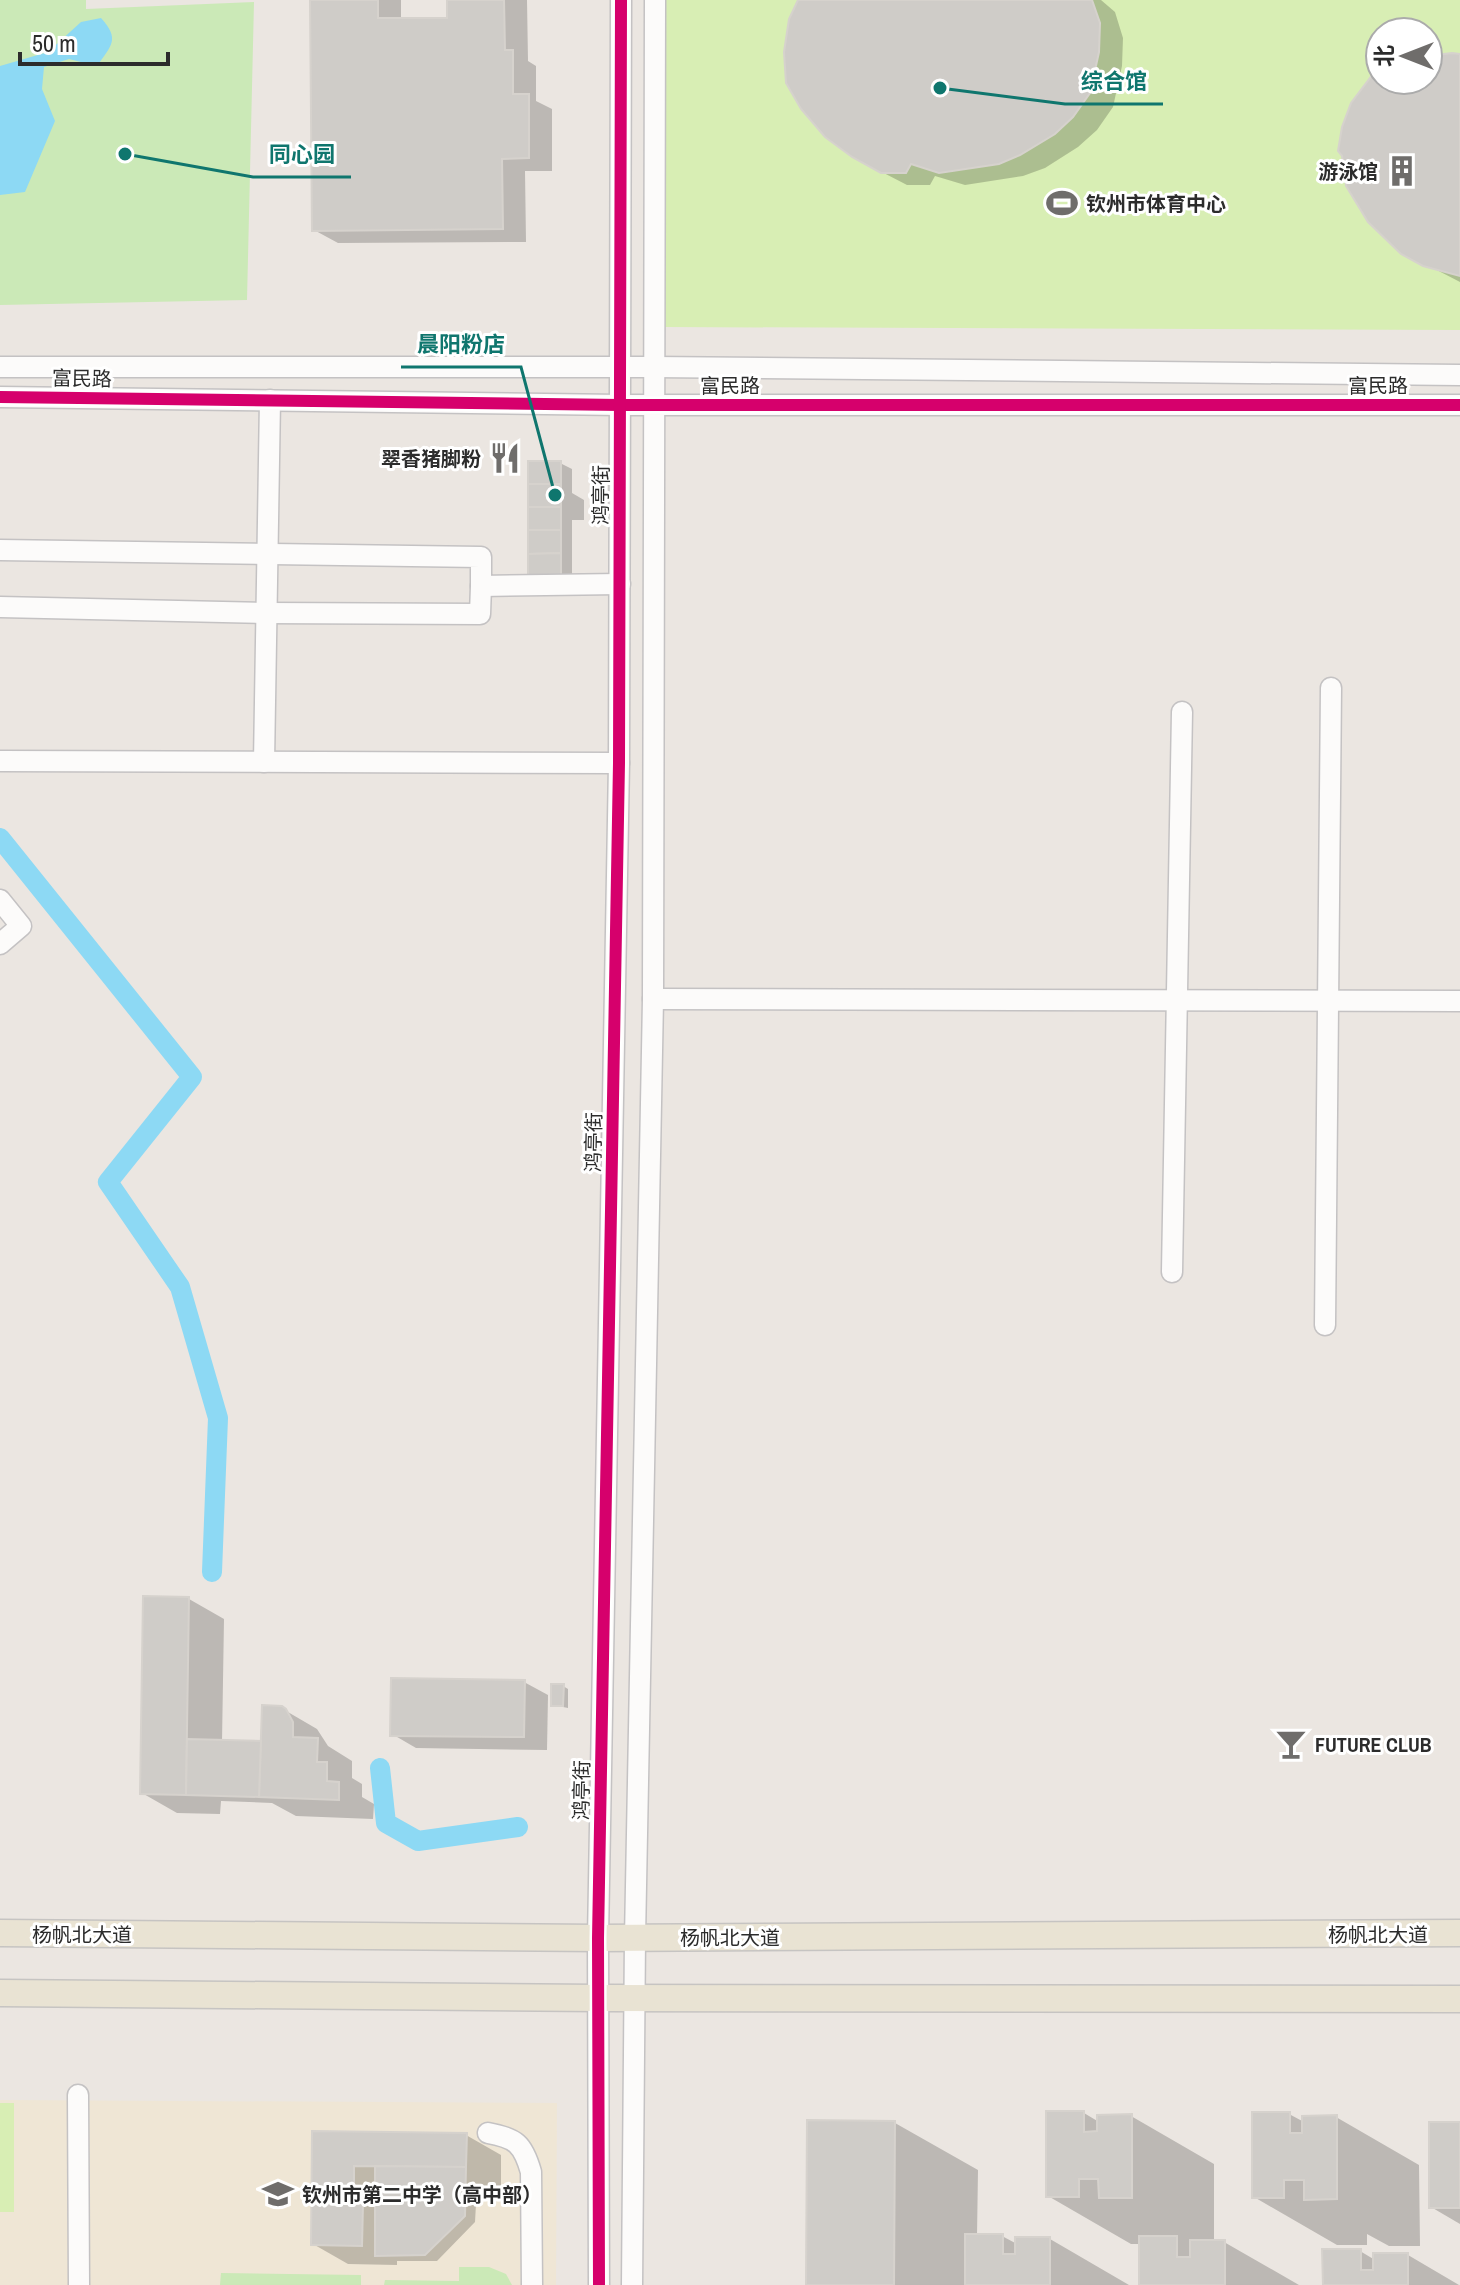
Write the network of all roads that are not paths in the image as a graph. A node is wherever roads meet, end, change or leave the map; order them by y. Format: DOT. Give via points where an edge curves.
graph roads {
  1 [pos="621,0"];
  2 [pos="655,0"];
  3 [pos="0,367"];
  4 [pos="619,367"];
  5 [pos="653,367"];
  6 [pos="1460,375"];
  7 [pos="0,397"];
  8 [pos="270,400"];
  9 [pos="620,405"];
  10 [pos="653,405"];
  11 [pos="1460,405"];
  12 [pos="0,550"];
  13 [pos="267,554"];
  14 [pos="620,584"];
  15 [pos="481,586"];
  16 [pos="0,607"];
  17 [pos="266,613"];
  18 [pos="1331,688"];
  19 [pos="1182,712"];
  20 [pos="0,761"];
  21 [pos="264,762"];
  22 [pos="619,763"];
  23 [pos="0,900"];
  24 [pos="0,944"];
  25 [pos="653,999"];
  26 [pos="1177,1000"];
  27 [pos="1328,1001"];
  28 [pos="1460,1001"];
  29 [pos="1172,1272"];
  30 [pos="1325,1325"];
  31 [pos="0,1933"];
  32 [pos="1460,1933"];
  33 [pos="598,1938"];
  34 [pos="635,1938"];
  35 [pos="0,1993"];
  36 [pos="598,1998"];
  37 [pos="634,1998"];
  38 [pos="1460,1999"];
  39 [pos="78,2095"];
  40 [pos="488,2133"];
  41 [pos="79,2285"];
  42 [pos="532,2285"];
  43 [pos="599,2285"];
  44 [pos="632,2285"];
  1 -- 4 [label="street, 鸿亭街"];
  2 -- 5 [label="street"];
  3 -- 4 [label="street, 富民路"];
  4 -- 5 [label="street, 富民路"];
  4 -- 9 [label="street, 鸿亭街"];
  5 -- 6 [label="street, 富民路"];
  5 -- 10 [label="street"];
  7 -- 8 [label="street, 富民路"];
  8 -- 9 [label="street, 富民路"];
  8 -- 13 [label="street"];
  9 -- 10 [label="street, 富民路"];
  9 -- 14 [label="street, 鸿亭街"];
  10 -- 11 [label="street, 富民路"];
  10 -- 25 [label="street"];
  12 -- 13 [label="street"];
  13 -- 15 [label="street" via="481,557"];
  13 -- 17 [label="street"];
  14 -- 15 [label="street"];
  14 -- 22 [label="street, 鸿亭街"];
  15 -- 17 [label="street" via="480,614"];
  16 -- 17 [label="street"];
  17 -- 21 [label="street"];
  18 -- 27 [label="street"];
  19 -- 26 [label="street"];
  20 -- 21 [label="street"];
  21 -- 22 [label="street"];
  22 -- 33 [label="street, 鸿亭街"];
  23 -- 24 [label="street" via="21,926"];
  25 -- 26 [label="street"];
  25 -- 34 [label="street"];
  26 -- 27 [label="street"];
  26 -- 29 [label="street"];
  27 -- 28 [label="street"];
  27 -- 30 [label="street"];
  31 -- 33 [label="main road, 杨帆北大道"];
  32 -- 34 [label="main road, 杨帆北大道"];
  33 -- 34 [label="main road, 杨帆北大道"];
  33 -- 36 [label="street, 鸿亭街"];
  34 -- 37 [label="street"];
  35 -- 36 [label="main road"];
  36 -- 37 [label="main road"];
  36 -- 43 [label="street, 鸿亭街"];
  37 -- 38 [label="main road"];
  37 -- 44 [label="street"];
  39 -- 41 [label="street"];
  40 -- 42 [label="street" via="507,2136 526,2154 531,2172"];
}
